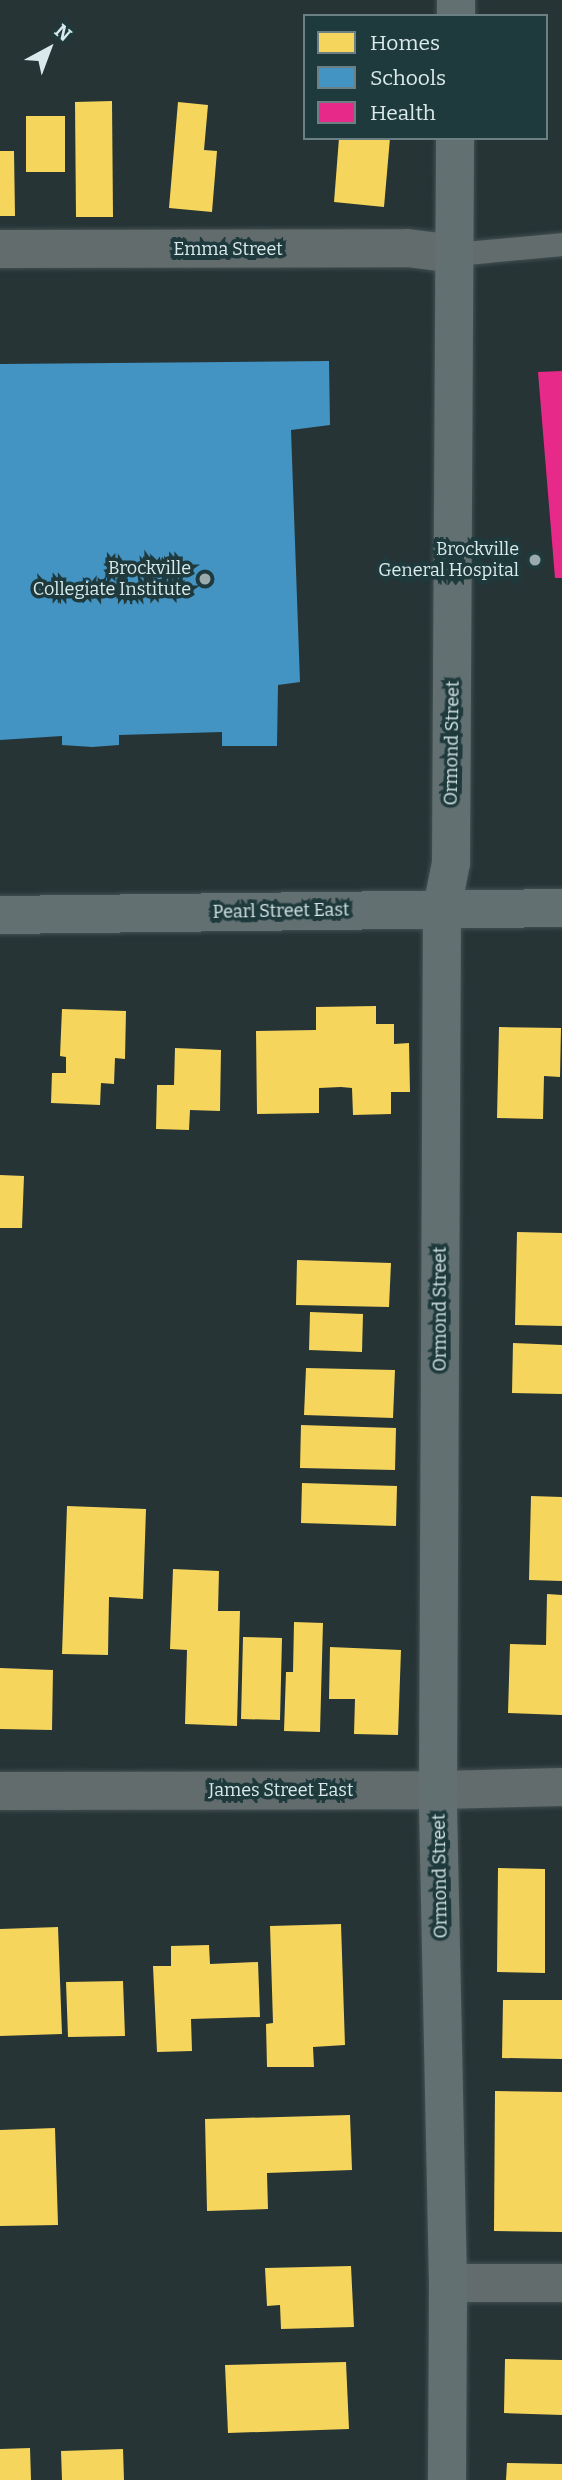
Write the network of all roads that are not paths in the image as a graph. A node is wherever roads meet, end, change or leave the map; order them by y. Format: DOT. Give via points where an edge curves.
graph roads {
  1 [pos="456,140"];
  2 [pos="562,244"];
  3 [pos="0,249"];
  4 [pos="455,254"];
  5 [pos="442,908"];
  6 [pos="562,908"];
  7 [pos="0,915"];
  8 [pos="562,1787"];
  9 [pos="438,1790"];
  10 [pos="0,1791"];
  11 [pos="448,2283"];
  12 [pos="562,2283"];
  13 [pos="447,2480"];
  1 -- 4 [label="street, Ormond Street"];
  2 -- 4 [label="lane"];
  3 -- 4 [label="street, Emma Street" via="397,248"];
  4 -- 5 [label="street, Ormond Street" via="451,863"];
  5 -- 6 [label="street, Pearl Street East"];
  5 -- 7 [label="street, Pearl Street East"];
  5 -- 9 [label="street, Ormond Street"];
  8 -- 9 [label="street, James Street East"];
  9 -- 10 [label="street, James Street East"];
  9 -- 11 [label="street, Ormond Street"];
  11 -- 12 [label="street"];
  11 -- 13 [label="street, Ormond Street"];
}
